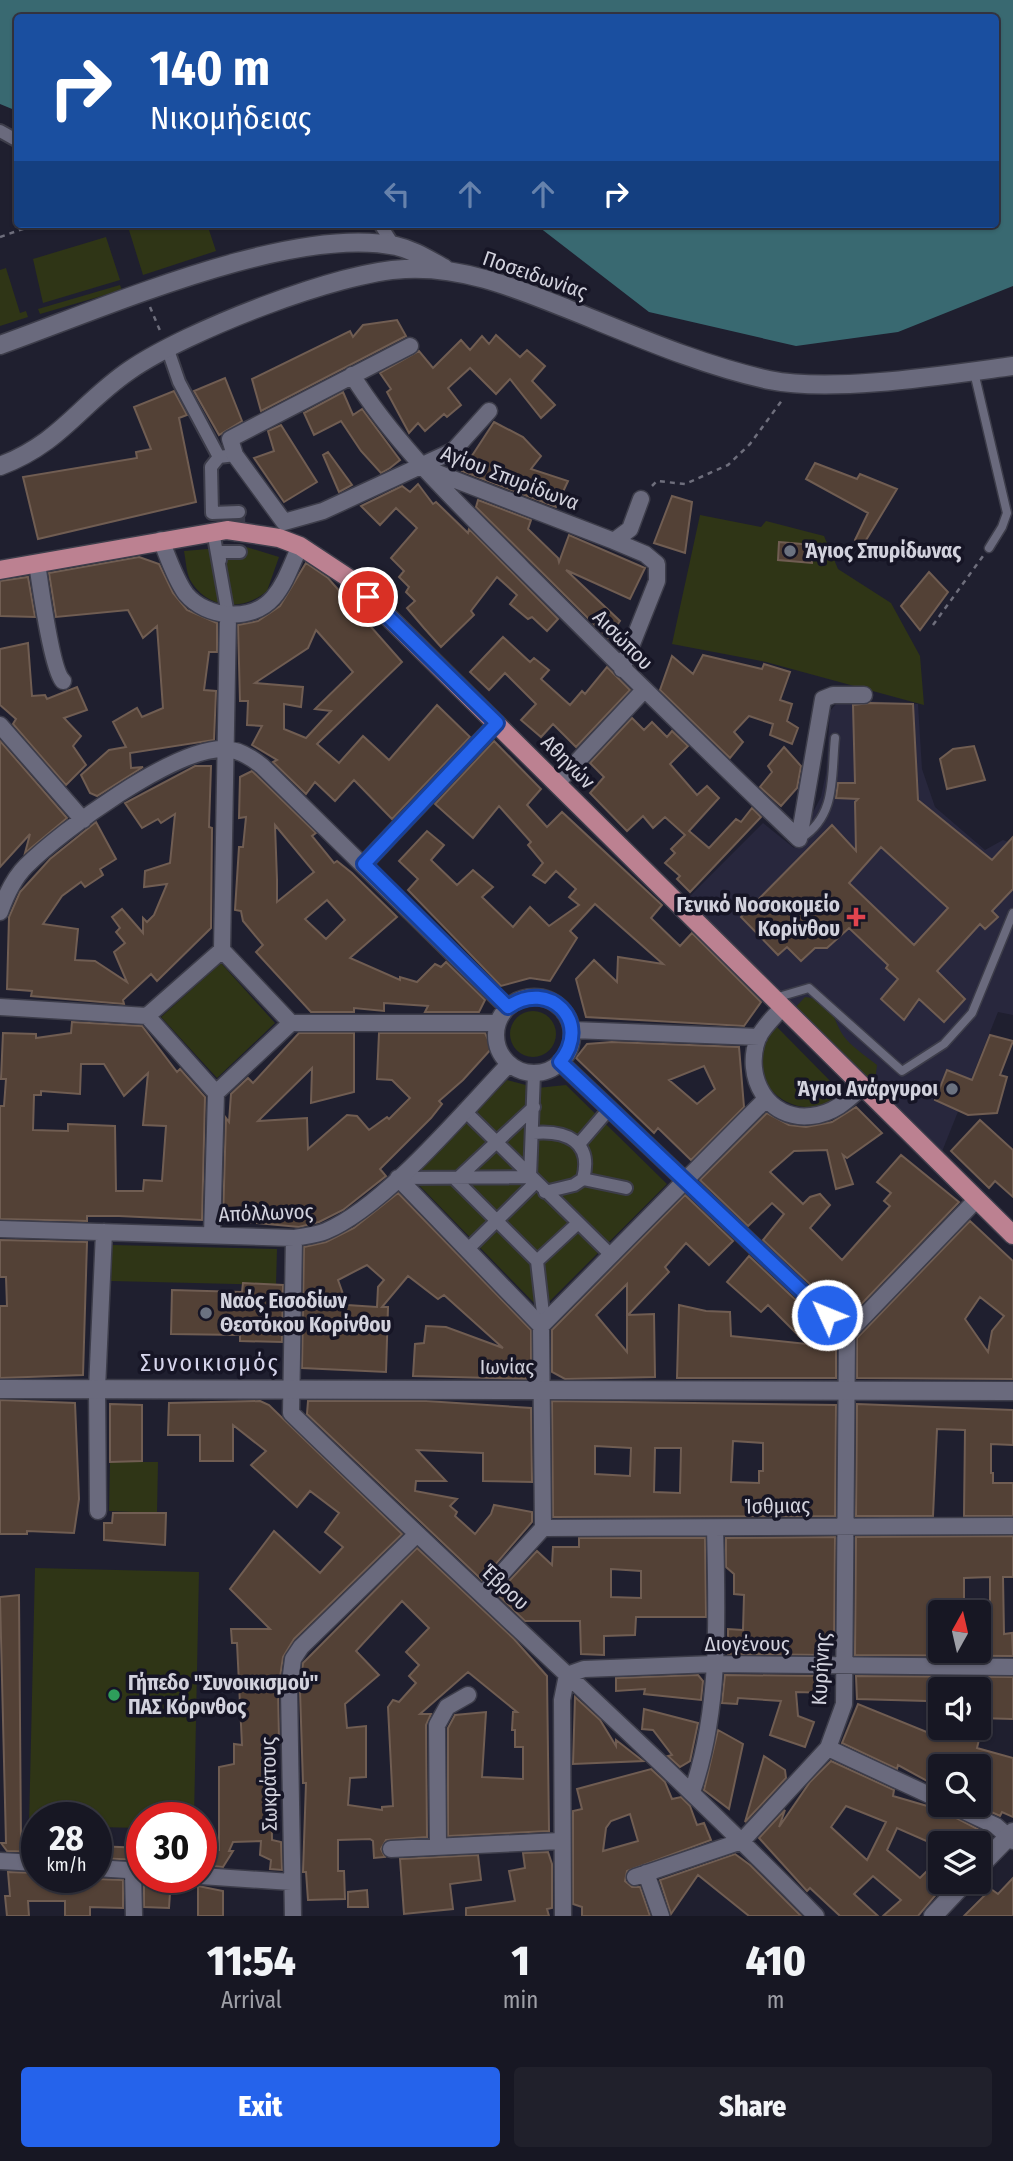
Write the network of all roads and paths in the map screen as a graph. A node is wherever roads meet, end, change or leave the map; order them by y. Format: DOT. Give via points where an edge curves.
graph roads {
  1 [pos="25,228"];
  2 [pos="383,228"];
  3 [pos="0,236"];
  4 [pos="394,246"];
  5 [pos="450,271"];
  6 [pos="145,294"];
  7 [pos="0,345"];
  8 [pos="410,346"];
  9 [pos="168,350"];
  10 [pos="1013,366"];
  11 [pos="974,372"];
  12 [pos="352,375"];
  13 [pos="795,383"];
  14 [pos="489,411"];
  15 [pos="227,456"];
  16 [pos="0,466"];
  17 [pos="422,467"];
  18 [pos="641,499"];
  19 [pos="239,512"];
  20 [pos="281,530"];
  21 [pos="213,531"];
  22 [pos="161,540"];
  23 [pos="614,541"];
  24 [pos="300,546"];
  25 [pos="989,548"];
  26 [pos="240,552"];
  27 [pos="37,564"];
  28 [pos="3,568"];
  29 [pos="221,568"];
  30 [pos="228,615"];
  31 [pos="933,625"];
  32 [pos="622,669"];
  33 [pos="63,681"];
  34 [pos="644,690"];
  35 [pos="864,695"];
  36 [pos="497,723"];
  37 [pos="0,725"];
  38 [pos="835,738"];
  39 [pos="226,748"];
  40 [pos="557,783"];
  41 [pos="83,820"];
  42 [pos="799,839"];
  43 [pos="364,864"];
  44 [pos="0,912"];
  45 [pos="1013,913"];
  46 [pos="222,950"];
  47 [pos="777,1004"];
  48 [pos="0,1007"];
  49 [pos="508,1007"];
  50 [pos="147,1016"];
  51 [pos="291,1023"];
  52 [pos="497,1023"];
  53 [pos="572,1030"];
  54 [pos="759,1037"];
  55 [pos="560,1062"];
  56 [pos="509,1064"];
  57 [pos="534,1073"];
  58 [pos="862,1087"];
  59 [pos="216,1093"];
  60 [pos="765,1100"];
  61 [pos="534,1107"];
  62 [pos="610,1108"];
  63 [pos="464,1110"];
  64 [pos="533,1133"];
  65 [pos="497,1143"];
  66 [pos="579,1144"];
  67 [pos="398,1178"];
  68 [pos="686,1179"];
  69 [pos="456,1180"];
  70 [pos="532,1180"];
  71 [pos="583,1180"];
  72 [pos="626,1188"];
  73 [pos="545,1192"];
  74 [pos="977,1199"];
  75 [pos="496,1222"];
  76 [pos="578,1223"];
  77 [pos="0,1228"];
  78 [pos="104,1232"];
  79 [pos="212,1235"];
  80 [pos="1013,1235"];
  81 [pos="295,1237"];
  82 [pos="468,1249"];
  83 [pos="611,1255"];
  84 [pos="537,1261"];
  85 [pos="542,1324"];
  86 [pos="847,1334"];
  87 [pos="97,1388"];
  88 [pos="0,1389"];
  89 [pos="289,1389"];
  90 [pos="542,1390"];
  91 [pos="1013,1391"];
  92 [pos="844,1392"];
  93 [pos="98,1511"];
  94 [pos="844,1525"];
  95 [pos="1013,1526"];
  96 [pos="543,1528"];
  97 [pos="715,1528"];
  98 [pos="416,1535"];
  99 [pos="483,1594"];
  100 [pos="714,1664"];
  101 [pos="846,1664"];
  102 [pos="1013,1667"];
  103 [pos="567,1675"];
  104 [pos="467,1695"];
  105 [pos="828,1748"];
  106 [pos="692,1792"];
  107 [pos="928,1794"];
  108 [pos="977,1817"];
  109 [pos="1011,1836"];
  110 [pos="560,1841"];
  111 [pos="742,1841"];
  112 [pos="438,1845"];
  113 [pos="391,1849"];
  114 [pos="991,1855"];
  115 [pos="0,1861"];
  116 [pos="21,1862"];
  117 [pos="217,1877"];
  118 [pos="291,1882"];
  119 [pos="136,1893"];
  120 [pos="954,1894"];
  121 [pos="134,1916"];
  122 [pos="293,1916"];
  123 [pos="563,1916"];
  124 [pos="661,1916"];
  125 [pos="816,1916"];
  126 [pos="933,1916"];
  1 -- 3 [label="path"];
  2 -- 4 [label="street"];
  4 -- 5 [label="street"];
  4 -- 6 [label="street" via="334,244 285,251"];
  5 -- 9 [label="street, Ποσειδωνίας" via="404,269 327,284"];
  5 -- 13 [label="street, Ποσειδωνίας" via="492,280 725,368"];
  6 -- 7 [label="street"];
  6 -- 9 [label="path"];
  8 -- 12 [label="street"];
  9 -- 15 [label="street" via="178,382"];
  9 -- 16 [label="street, Ποσειδωνίας" via="113,383 44,445"];
  10 -- 11 [label="street, Ποσειδωνίας"];
  11 -- 13 [label="street, Ποσειδωνίας"];
  11 -- 25 [label="lane" via="1007,513"];
  12 -- 15 [label="street" via="235,434"];
  12 -- 17 [label="street, Αισώπου" via="379,418"];
  13 -- 18 [label="path" via="750,444 728,465 685,484 657,481"];
  14 -- 17 [label="street" via="453,451"];
  15 -- 19 [label="street" via="211,467 212,513"];
  15 -- 20 [label="street"];
  17 -- 20 [label="street, Αγίου Σπυρίδωνα"];
  17 -- 23 [label="street, Αγίου Σπυρίδωνα"];
  17 -- 32 [label="street, Αισώπου"];
  18 -- 23 [label="street" via="630,528"];
  20 -- 21 [label="main road, Αθηνών"];
  20 -- 24 [label="main road, Αθηνών"];
  21 -- 22 [label="main road, Αθηνών"];
  21 -- 29 [label="street"];
  22 -- 27 [label="main road, Αθηνών"];
  22 -- 30 [label="street" via="186,593 202,608"];
  23 -- 32 [label="street, Αγίου Σπυρίδωνα" via="657,564 657,581"];
  24 -- 30 [label="street" via="271,601 249,612"];
  24 -- 36 [label="main road, Αθηνών" via="350,579"];
  25 -- 31 [label="path"];
  26 -- 29 [label="street" via="219,552"];
  27 -- 28 [label="main road, Αθηνών"];
  27 -- 33 [label="street" via="52,648"];
  29 -- 30 [label="street"];
  30 -- 39 [label="street"];
  32 -- 34 [label="street, Αισώπου"];
  34 -- 40 [label="street"];
  34 -- 42 [label="street, Αισώπου"];
  35 -- 42 [label="street" via="823,699"];
  36 -- 40 [label="main road, Αθηνών"];
  36 -- 43 [label="street"];
  37 -- 41 [label="street"];
  38 -- 42 [label="lane" via="825,817 818,828"];
  39 -- 41 [label="street" via="175,761"];
  39 -- 43 [label="street" via="262,766"];
  39 -- 46 [label="street"];
  40 -- 47 [label="main road, Αθηνών"];
  41 -- 44 [label="street" via="14,879"];
  43 -- 49 [label="street"];
  45 -- 47 [label="lane" via="972,1013 944,1044 902,1071 809,988"];
  46 -- 50 [label="street"];
  46 -- 51 [label="street"];
  47 -- 54 [label="street"];
  47 -- 58 [label="main road, Αθηνών"];
  48 -- 50 [label="street"];
  49 -- 52 [label="street"];
  49 -- 53 [label="street" via="517,1000 541,997 562,1008"];
  50 -- 59 [label="street"];
  51 -- 52 [label="street"];
  51 -- 59 [label="street"];
  52 -- 56 [label="street" via="497,1046"];
  53 -- 54 [label="street"];
  53 -- 55 [label="street" via="569,1051"];
  54 -- 60 [label="street" via="755,1070"];
  55 -- 57 [label="street"];
  55 -- 62 [label="street"];
  56 -- 57 [label="street"];
  56 -- 63 [label="street, Απόλλωνος"];
  57 -- 61 [label="street"];
  58 -- 60 [label="street" via="842,1105 813,1116 794,1116"];
  58 -- 74 [label="main road, Αθηνών"];
  59 -- 79 [label="street"];
  60 -- 68 [label="street"];
  61 -- 64 [label="street"];
  61 -- 65 [label="street"];
  62 -- 66 [label="street"];
  62 -- 68 [label="street"];
  63 -- 65 [label="street"];
  63 -- 67 [label="street, Απόλλωνος"];
  64 -- 66 [label="street" via="560,1133"];
  64 -- 70 [label="street"];
  65 -- 69 [label="street"];
  65 -- 70 [label="street"];
  66 -- 71 [label="street" via="585,1157"];
  67 -- 69 [label="street"];
  67 -- 81 [label="street, Απόλλωνος" via="325,1232"];
  67 -- 82 [label="street"];
  68 -- 83 [label="street"];
  68 -- 86 [label="street"];
  69 -- 70 [label="street"];
  69 -- 75 [label="street"];
  70 -- 73 [label="street"];
  70 -- 75 [label="street"];
  71 -- 72 [label="street"];
  71 -- 73 [label="street"];
  73 -- 76 [label="street"];
  74 -- 80 [label="main road, Αθηνών"];
  74 -- 86 [label="street"];
  75 -- 82 [label="street"];
  75 -- 84 [label="street"];
  76 -- 83 [label="street"];
  76 -- 84 [label="street"];
  77 -- 78 [label="street, Απόλλωνος"];
  78 -- 79 [label="street, Απόλλωνος"];
  78 -- 87 [label="street"];
  79 -- 81 [label="street, Απόλλωνος"];
  81 -- 89 [label="street, Έβρου"];
  82 -- 85 [label="street"];
  83 -- 85 [label="street"];
  84 -- 85 [label="street"];
  85 -- 90 [label="street"];
  86 -- 92 [label="street, Κυρήνης"];
  87 -- 88 [label="street, Ιωνίας"];
  87 -- 89 [label="street, Ιωνίας"];
  87 -- 93 [label="street"];
  89 -- 90 [label="street, Ιωνίας"];
  89 -- 98 [label="street, Έβρου" via="291,1413"];
  90 -- 92 [label="street, Ιωνίας"];
  90 -- 96 [label="street"];
  91 -- 92 [label="street, Ιωνίας"];
  92 -- 94 [label="street, Κυρήνης"];
  94 -- 95 [label="street, Ίσθμιας"];
  94 -- 97 [label="street, Ίσθμιας"];
  94 -- 101 [label="street, Κυρήνης"];
  96 -- 97 [label="street, Ίσθμιας"];
  96 -- 99 [label="street"];
  97 -- 100 [label="street"];
  98 -- 99 [label="street, Έβρου"];
  98 -- 118 [label="street, Σωκράτους" via="293,1659 289,1690"];
  99 -- 103 [label="street, Έβρου"];
  100 -- 101 [label="street, Διογένους"];
  100 -- 103 [label="street, Διογένους" via="584,1669"];
  100 -- 106 [label="street" via="699,1774"];
  101 -- 102 [label="street, Διογένους"];
  101 -- 105 [label="street, Κυρήνης" via="844,1704"];
  103 -- 106 [label="street, Έβρου"];
  103 -- 110 [label="street" via="562,1700"];
  104 -- 112 [label="street" via="447,1707 438,1725"];
  105 -- 107 [label="street"];
  105 -- 111 [label="street, Κυρήνης"];
  106 -- 111 [label="street, Έβρου"];
  108 -- 109 [label="street"];
  109 -- 114 [label="street"];
  110 -- 112 [label="street"];
  110 -- 123 [label="street"];
  111 -- 124 [label="street, Κυρήνης" via="641,1875"];
  111 -- 125 [label="street, Έβρου"];
  112 -- 113 [label="street"];
  115 -- 116 [label="street"];
  117 -- 118 [label="street"];
  118 -- 122 [label="street, Σωκράτους"];
  119 -- 121 [label="street"];
  120 -- 126 [label="street"];
}
